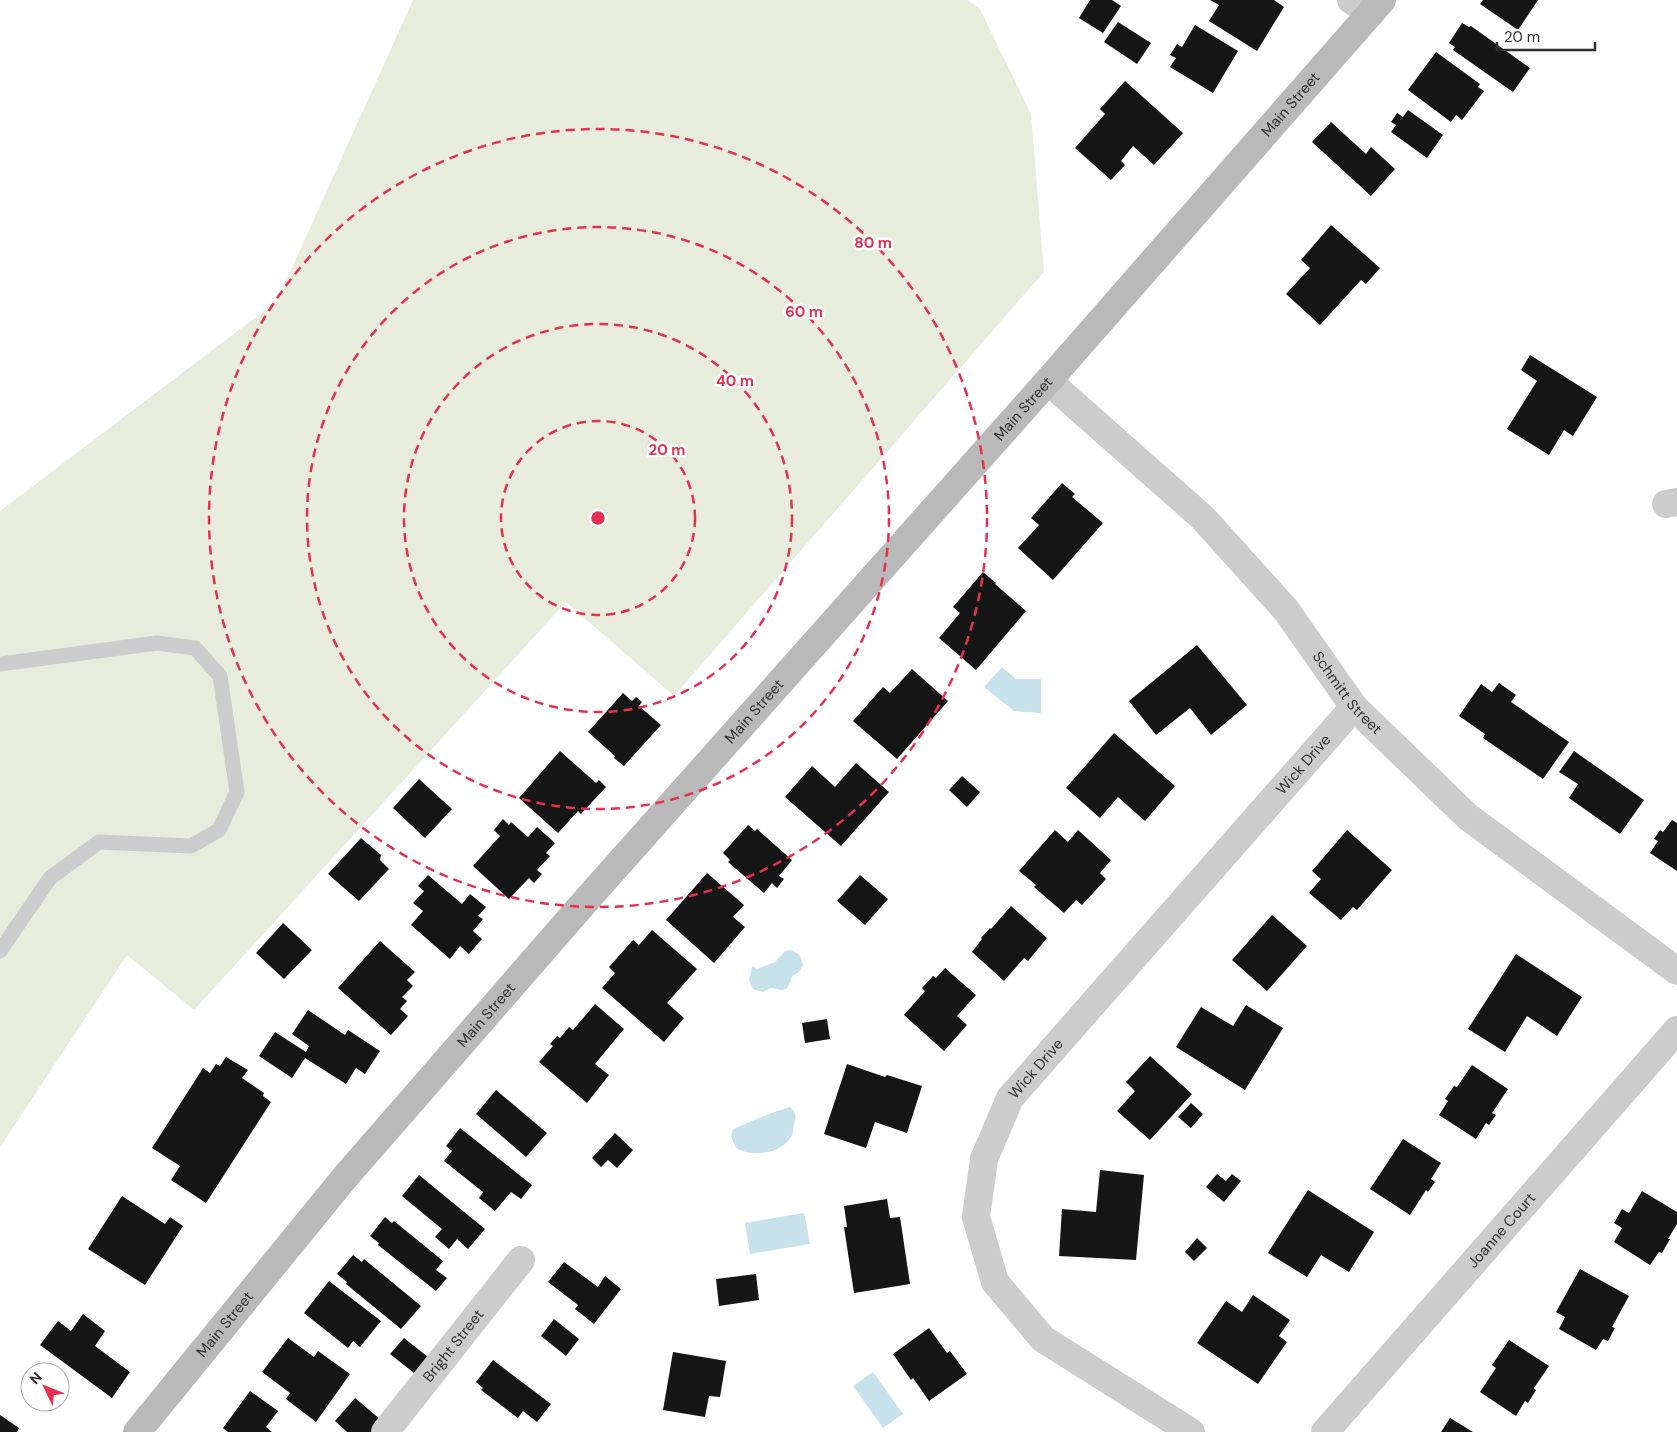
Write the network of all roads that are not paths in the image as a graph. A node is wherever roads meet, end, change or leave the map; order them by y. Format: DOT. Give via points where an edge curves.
graph roads {
  1 [pos="1368,4"];
  2 [pos="1048,381"];
  3 [pos="0,664"];
  4 [pos="1354,707"];
  5 [pos="0,951"];
  6 [pos="1677,971"];
  7 [pos="1677,1030"];
  8 [pos="521,1260"];
  9 [pos="146,1429"];
  10 [pos="385,1432"];
  11 [pos="1191,1432"];
  12 [pos="1325,1432"];
  1 -- 2 [label="main road, Main Street"];
  2 -- 4 [label="street, Schmitt Street" via="1203,518 1286,610"];
  2 -- 9 [label="main road, Main Street" via="346,1176"];
  3 -- 5 [label="lane" via="157,643 194,648 220,676 237,792 219,830 191,846 99,842 50,878"];
  4 -- 6 [label="street, Schmitt Street" via="1468,817"];
  4 -- 11 [label="street, Wick Drive" via="1010,1098 984,1159 976,1217 995,1282 1043,1339"];
  7 -- 12 [label="street, Joanne Court"];
  8 -- 10 [label="street, Bright Street"];
}
